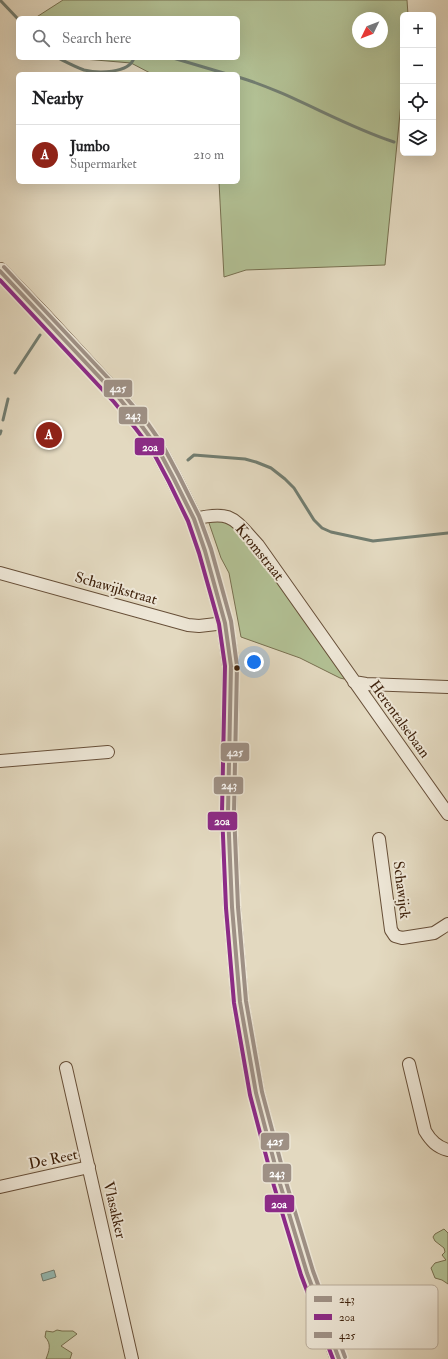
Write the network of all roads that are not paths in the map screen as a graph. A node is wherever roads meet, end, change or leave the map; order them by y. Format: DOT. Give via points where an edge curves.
graph roads {
  1 [pos="0,271"];
  2 [pos="194,519"];
  3 [pos="0,573"];
  4 [pos="225,623"];
  5 [pos="354,682"];
  6 [pos="448,687"];
  7 [pos="108,752"];
  8 [pos="0,761"];
  9 [pos="448,814"];
  10 [pos="379,839"];
  11 [pos="448,924"];
  12 [pos="409,1064"];
  13 [pos="66,1068"];
  14 [pos="448,1150"];
  15 [pos="89,1167"];
  16 [pos="0,1187"];
  17 [pos="312,1285"];
  18 [pos="335,1349"];
  19 [pos="132,1359"];
  20 [pos="339,1359"];
  1 -- 2 [label="main road" via="119,398 141,425 157,447"];
  2 -- 4 [label="main road"];
  2 -- 5 [label="street, Kromstraat" via="212,515 226,516 236,521 265,554"];
  3 -- 4 [label="street, Schawijkstraat" via="188,625"];
  4 -- 17 [label="main road" via="231,666 228,812 240,1002 256,1093 280,1184"];
  5 -- 6 [label="street"];
  5 -- 9 [label="street, Herentalsebaan"];
  7 -- 8 [label="street"];
  10 -- 11 [label="street, Schawijck" via="390,930 395,936 402,938 434,933"];
  12 -- 14 [label="street" via="425,1131 438,1146"];
  13 -- 15 [label="street, Vlasakker"];
  15 -- 16 [label="street, De Reet"];
  15 -- 19 [label="street, Vlasakker"];
  18 -- 20 [label="main road"];
}
